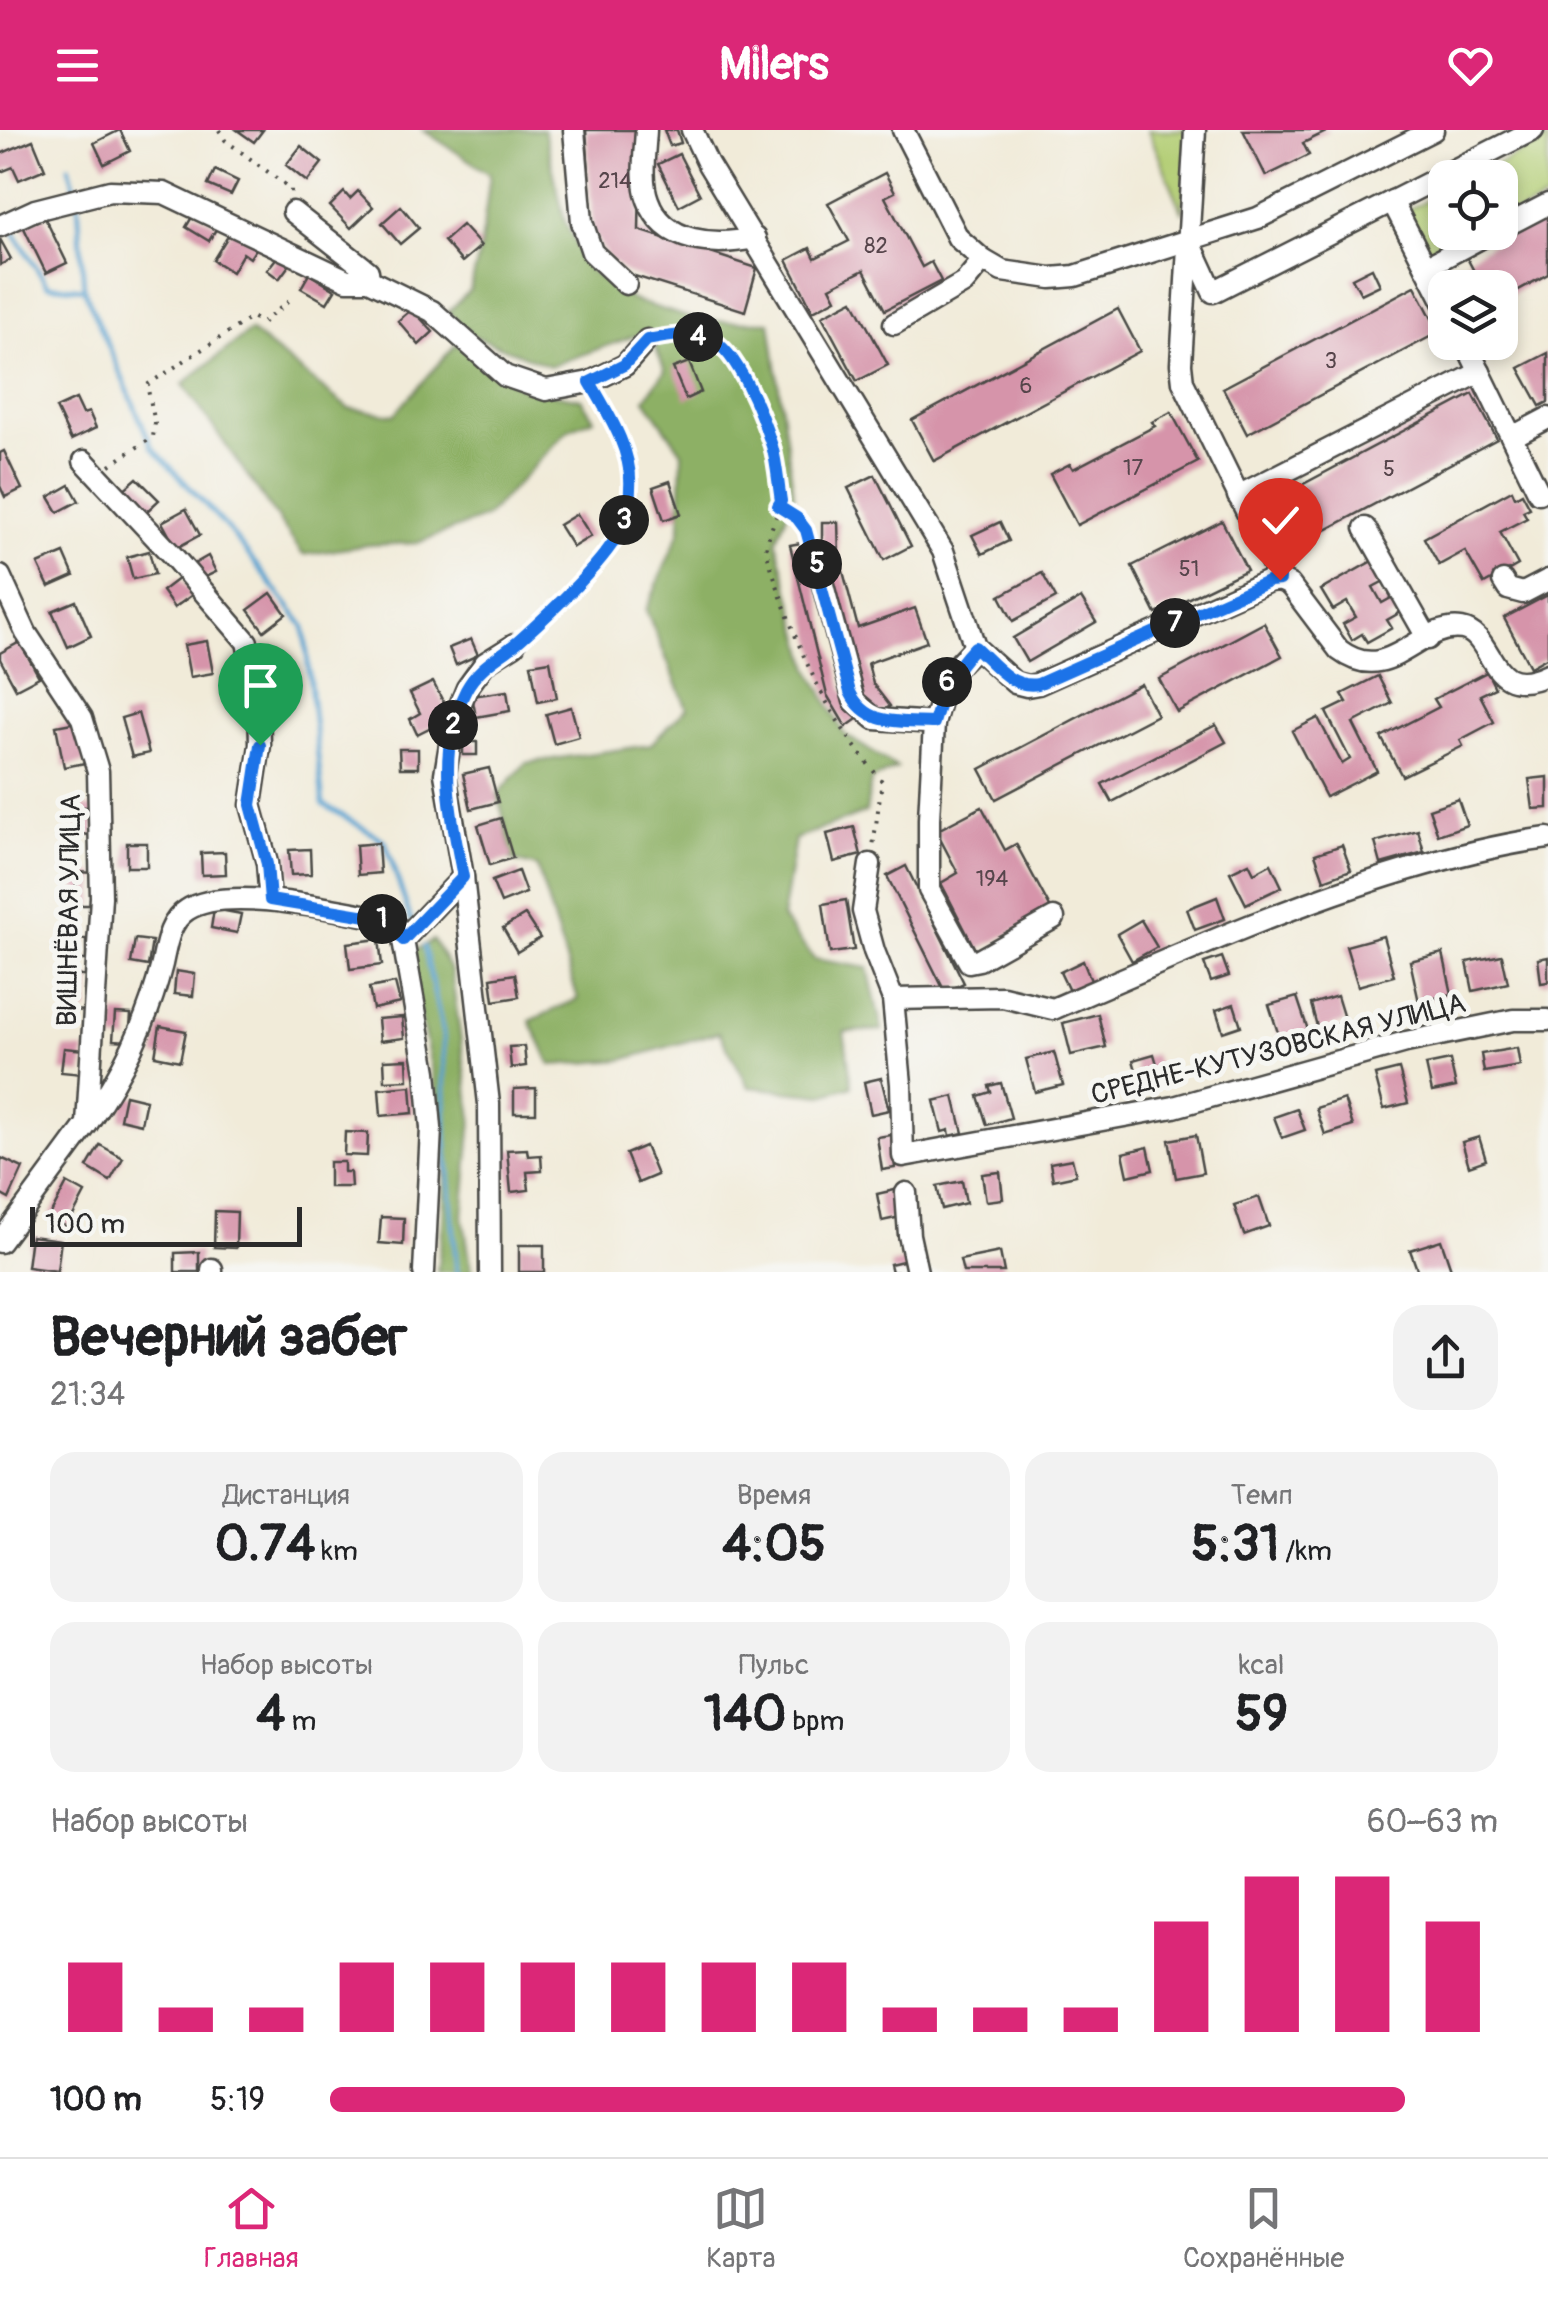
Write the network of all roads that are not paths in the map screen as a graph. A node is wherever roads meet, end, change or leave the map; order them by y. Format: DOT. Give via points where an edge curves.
graph roads {
  1 [pos="574,130"];
  2 [pos="646,130"];
  3 [pos="692,130"];
  4 [pos="902,130"];
  5 [pos="1196,130"];
  6 [pos="1433,130"];
  7 [pos="1533,130"];
  8 [pos="1392,202"];
  9 [pos="1548,204"];
  10 [pos="293,212"];
  11 [pos="1518,219"];
  12 [pos="0,226"];
  13 [pos="755,238"];
  14 [pos="1188,238"];
  15 [pos="1458,250"];
  16 [pos="983,260"];
  17 [pos="1426,267"];
  18 [pos="1428,271"];
  19 [pos="369,280"];
  20 [pos="626,284"];
  21 [pos="894,324"];
  22 [pos="647,340"];
  23 [pos="1474,360"];
  24 [pos="1480,372"];
  25 [pos="1548,418"];
  26 [pos="1512,437"];
  27 [pos="90,468"];
  28 [pos="1539,468"];
  29 [pos="1539,493"];
  30 [pos="1238,496"];
  31 [pos="1365,528"];
  32 [pos="814,551"];
  33 [pos="0,576"];
  34 [pos="1280,580"];
  35 [pos="1548,580"];
  36 [pos="1503,581"];
  37 [pos="1428,639"];
  38 [pos="514,645"];
  39 [pos="975,647"];
  40 [pos="1548,674"];
  41 [pos="934,723"];
  42 [pos="1548,838"];
  43 [pos="870,864"];
  44 [pos="463,877"];
  45 [pos="270,900"];
  46 [pos="1054,918"];
  47 [pos="403,940"];
  48 [pos="893,999"];
  49 [pos="1548,1020"];
  50 [pos="87,1124"];
  51 [pos="906,1193"];
  52 [pos="0,1242"];
  53 [pos="424,1272"];
  54 [pos="490,1272"];
  55 [pos="917,1272"];
  1 -- 20 [label="street" via="582,222 592,252"];
  2 -- 13 [label="street" via="646,198 664,226 709,243"];
  3 -- 13 [label="street"];
  4 -- 16 [label="street" via="958,238"];
  5 -- 14 [label="street"];
  6 -- 14 [label="street" via="1258,218"];
  7 -- 8 [label="street"];
  8 -- 14 [label="street" via="1213,292"];
  8 -- 17 [label="street"];
  9 -- 11 [label="street"];
  10 -- 19 [label="street" via="368,271"];
  12 -- 19 [label="street" via="110,191 164,193 347,280"];
  13 -- 39 [label="street" via="944,550"];
  14 -- 16 [label="street" via="1074,276 1027,276"];
  14 -- 30 [label="street" via="1183,382"];
  15 -- 17 [label="street"];
  16 -- 21 [label="street" via="964,283"];
  17 -- 18 [label="street"];
  19 -- 22 [label="street" via="432,310 505,376 546,390 590,382 624,365"];
  23 -- 24 [label="street"];
  24 -- 26 [label="street"];
  24 -- 30 [label="street"];
  25 -- 26 [label="street"];
  26 -- 28 [label="street"];
  27 -- 45 [label="street" via="246,642 259,700 251,805"];
  28 -- 29 [label="street"];
  30 -- 34 [label="street"];
  31 -- 37 [label="street"];
  32 -- 41 [label="street" via="854,701 875,720"];
  33 -- 50 [label="street, ВИШНЁВАЯ УЛИЦА" via="26,633 82,718 98,771 100,950"];
  34 -- 37 [label="street" via="1349,658 1380,662"];
  34 -- 39 [label="street" via="1038,684 1015,683"];
  35 -- 36 [label="street" via="1523,593"];
  37 -- 40 [label="street" via="1460,628 1516,681"];
  38 -- 44 [label="street" via="485,663 454,720 445,774"];
  39 -- 41 [label="street" via="944,687"];
  41 -- 46 [label="street" via="930,890 965,958 979,960"];
  42 -- 48 [label="street" via="1347,888 1053,1009 1004,997"];
  43 -- 48 [label="street" via="863,910"];
  44 -- 47 [label="street"];
  44 -- 54 [label="street" via="489,1104"];
  45 -- 47 [label="street" via="385,919"];
  45 -- 50 [label="street" via="210,901 186,910 170,930 137,1042"];
  47 -- 53 [label="street" via="431,1128"];
  48 -- 49 [label="street, СРЕДНЕ-КУТУЗОВСКАЯ УЛИЦА" via="902,1156 1174,1106 1406,1042 1514,1020"];
  50 -- 52 [label="street"];
  51 -- 55 [label="street"];
}
